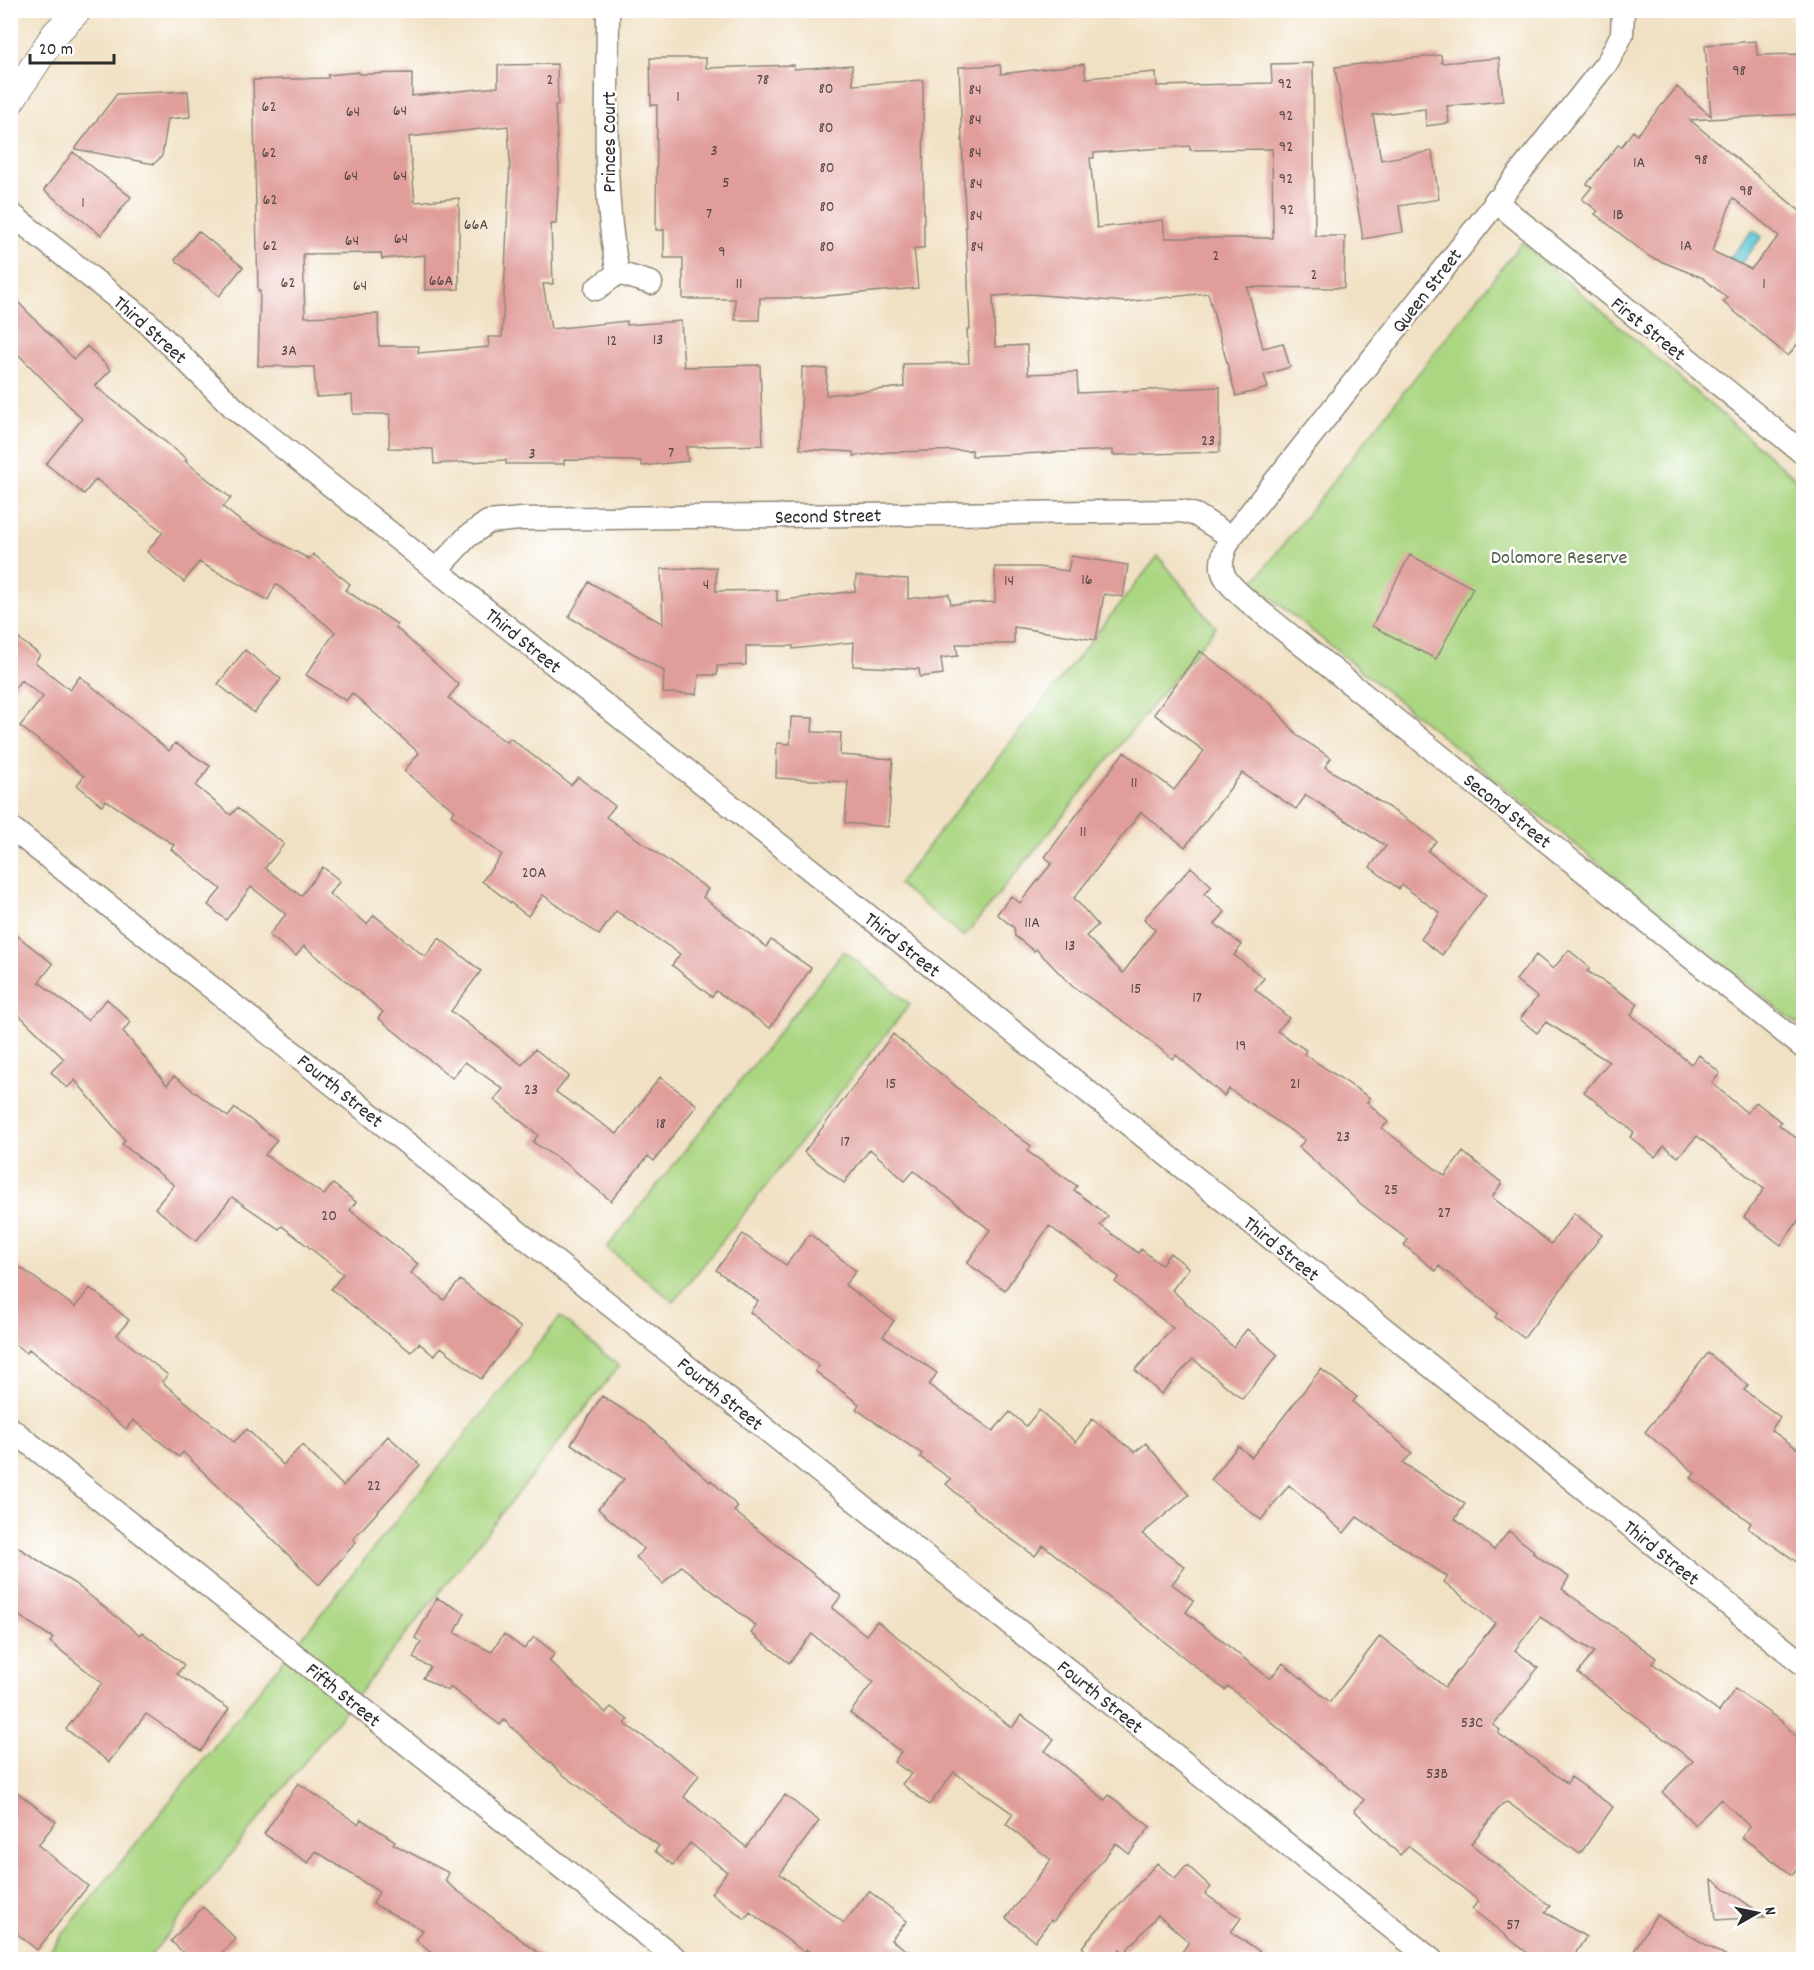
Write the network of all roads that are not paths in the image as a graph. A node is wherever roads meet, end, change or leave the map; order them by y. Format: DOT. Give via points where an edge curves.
graph roads {
  1 [pos="78,10"];
  2 [pos="608,10"];
  3 [pos="1623,10"];
  4 [pos="10,102"];
  5 [pos="1495,201"];
  6 [pos="10,213"];
  7 [pos="618,273"];
  8 [pos="651,283"];
  9 [pos="596,289"];
  10 [pos="1803,454"];
  11 [pos="1231,537"];
  12 [pos="1221,566"];
  13 [pos="436,570"];
  14 [pos="10,827"];
  15 [pos="1803,1048"];
  16 [pos="10,1428"];
  17 [pos="1803,1665"];
  18 [pos="678,1959"];
  19 [pos="1432,1959"];
  1 -- 4 [label="street" via="55,34"];
  2 -- 7 [label="street, Princes Court" via="606,181"];
  3 -- 5 [label="street, Queen Street" via="1622,33 1613,54"];
  5 -- 10 [label="street, First Street"];
  5 -- 11 [label="street, Queen Street"];
  6 -- 13 [label="street, Third Street" via="147,322 234,408"];
  7 -- 8 [label="street"];
  7 -- 9 [label="street"];
  11 -- 12 [label="street, Queen Street" via="1222,553"];
  11 -- 13 [label="street, Second Street" via="1182,511 521,519 488,522 467,537"];
  12 -- 15 [label="street, Second Street" via="1226,581 1250,603"];
  13 -- 17 [label="street, Third Street"];
  14 -- 19 [label="street, Fourth Street"];
  16 -- 18 [label="street, Fifth Street"];
}
